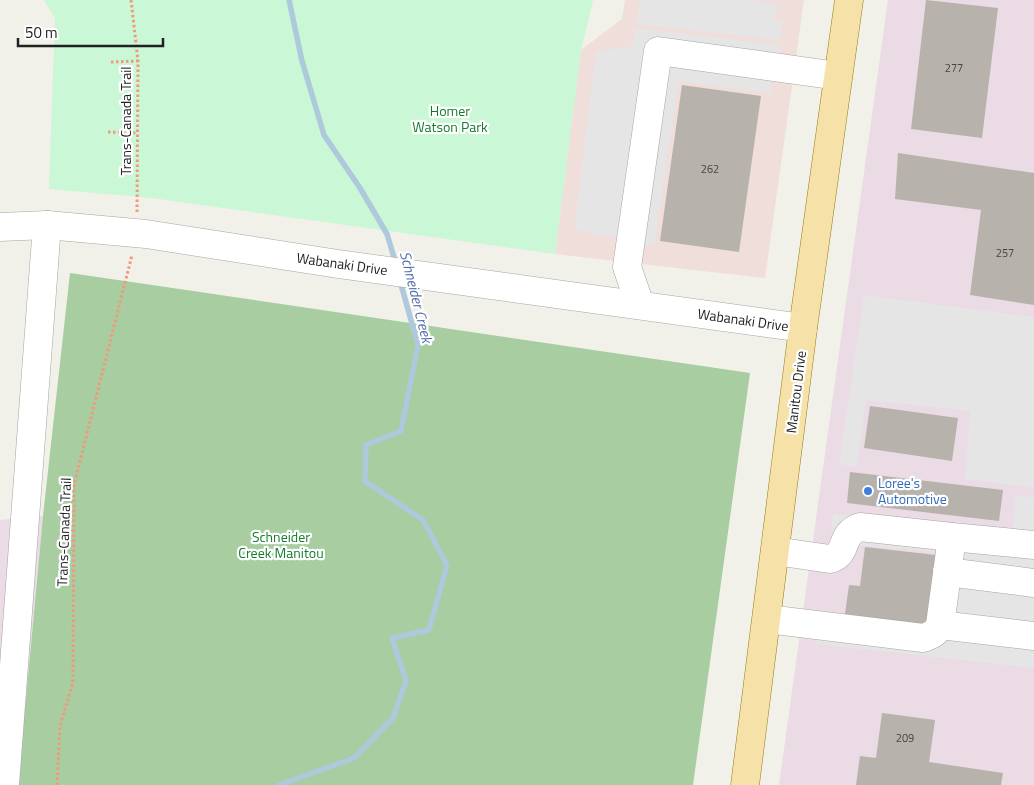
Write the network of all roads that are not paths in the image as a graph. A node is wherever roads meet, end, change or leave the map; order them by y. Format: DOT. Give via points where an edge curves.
graph roads {
  1 [pos="849,0"];
  2 [pos="838,76"];
  3 [pos="47,226"];
  4 [pos="0,227"];
  5 [pos="640,305"];
  6 [pos="803,328"];
  7 [pos="952,537"];
  8 [pos="1034,545"];
  9 [pos="776,552"];
  10 [pos="947,572"];
  11 [pos="1034,583"];
  12 [pos="767,619"];
  13 [pos="940,625"];
  14 [pos="1034,636"];
  15 [pos="5,785"];
  16 [pos="745,785"];
  1 -- 2 [label="main road, Manitou Drive"];
  2 -- 5 [label="street" via="658,51 627,267"];
  2 -- 6 [label="main road, Manitou Drive"];
  3 -- 4 [label="street, Wabanaki Drive"];
  3 -- 5 [label="street, Wabanaki Drive" via="146,234"];
  3 -- 15 [label="street"];
  5 -- 6 [label="street, Wabanaki Drive"];
  6 -- 9 [label="main road, Manitou Drive"];
  7 -- 8 [label="street"];
  7 -- 9 [label="street" via="860,526 846,536 836,558"];
  7 -- 10 [label="street"];
  9 -- 12 [label="main road, Manitou Drive"];
  10 -- 11 [label="street"];
  10 -- 13 [label="street"];
  12 -- 13 [label="street" via="924,638 936,632"];
  12 -- 16 [label="main road, Manitou Drive"];
  13 -- 14 [label="street"];
}
